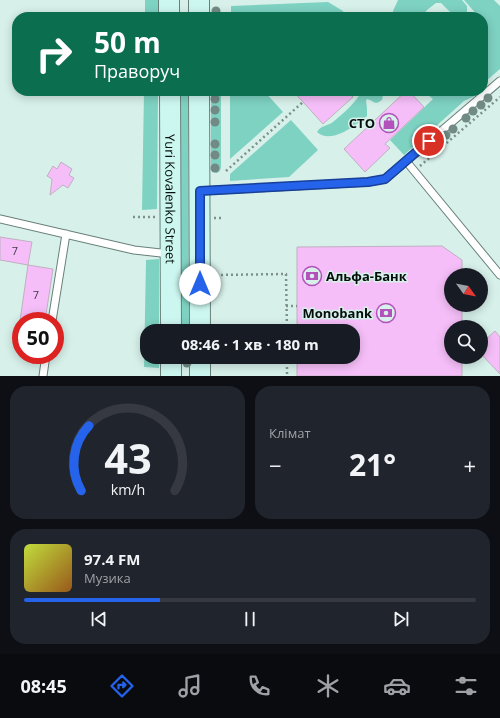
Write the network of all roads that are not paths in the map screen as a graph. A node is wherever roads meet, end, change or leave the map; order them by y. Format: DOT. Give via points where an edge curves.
graph roads {
  1 [pos="169,0"];
  2 [pos="199,0"];
  3 [pos="169,12"];
  4 [pos="199,12"];
  5 [pos="500,81"];
  6 [pos="488,91"];
  7 [pos="170,96"];
  8 [pos="199,96"];
  9 [pos="483,96"];
  10 [pos="406,162"];
  11 [pos="200,191"];
  12 [pos="0,219"];
  13 [pos="66,234"];
  14 [pos="170,254"];
  15 [pos="500,275"];
  16 [pos="53,312"];
  17 [pos="171,324"];
  18 [pos="200,324"];
  19 [pos="45,364"];
  20 [pos="171,364"];
  21 [pos="200,364"];
  22 [pos="43,376"];
  23 [pos="171,376"];
  24 [pos="200,376"];
  1 -- 3 [label="main road"];
  2 -- 4 [label="main road"];
  5 -- 6 [label="lane"];
  7 -- 14 [label="main road, Yuri Kovalenko Street"];
  8 -- 11 [label="main road"];
  9 -- 10 [label="lane"];
  10 -- 11 [label="lane" via="385,179 368,182"];
  10 -- 15 [label="lane"];
  11 -- 18 [label="main road"];
  12 -- 13 [label="lane"];
  13 -- 14 [label="lane" via="134,250"];
  13 -- 16 [label="lane"];
  14 -- 17 [label="main road, Yuri Kovalenko Street"];
  19 -- 22 [label="lane"];
  20 -- 23 [label="main road"];
  21 -- 24 [label="main road"];
}
